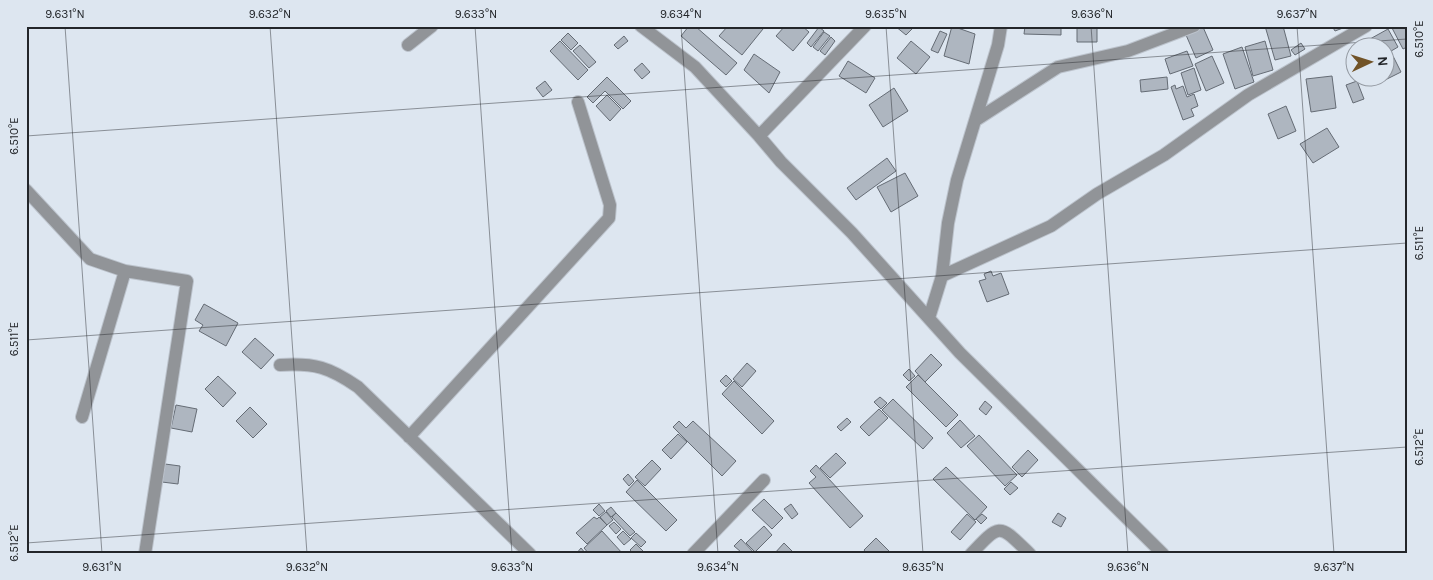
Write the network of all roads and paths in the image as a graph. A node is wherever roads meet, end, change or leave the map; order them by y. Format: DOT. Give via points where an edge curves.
graph roads {
  1 [pos="432,26"];
  2 [pos="641,26"];
  3 [pos="865,26"];
  4 [pos="1001,26"];
  5 [pos="1194,26"];
  6 [pos="1366,26"];
  7 [pos="408,46"];
  8 [pos="578,102"];
  9 [pos="976,120"];
  10 [pos="759,136"];
  11 [pos="26,190"];
  12 [pos="126,271"];
  13 [pos="942,276"];
  14 [pos="929,318"];
  15 [pos="280,365"];
  16 [pos="82,417"];
  17 [pos="409,437"];
  18 [pos="764,480"];
  19 [pos="145,554"];
  20 [pos="530,554"];
  21 [pos="694,554"];
  22 [pos="971,554"];
  23 [pos="1030,554"];
  24 [pos="1163,554"];
  1 -- 7 [label="street"];
  2 -- 10 [label="street" via="694,67"];
  3 -- 10 [label="street"];
  4 -- 9 [label="street"];
  5 -- 9 [label="street" via="1128,51 1058,67"];
  6 -- 13 [label="street" via="1248,95 1164,155 1097,194 1051,226"];
  8 -- 17 [label="street" via="610,205 609,218"];
  9 -- 13 [label="street" via="948,223"];
  10 -- 14 [label="street"];
  11 -- 12 [label="street" via="90,259"];
  12 -- 16 [label="street"];
  12 -- 19 [label="street" via="186,281"];
  13 -- 14 [label="street"];
  14 -- 24 [label="street" via="966,360"];
  15 -- 17 [label="street" via="312,364 346,380 358,387"];
  17 -- 20 [label="street"];
  18 -- 21 [label="street"];
  22 -- 23 [label="street" via="991,532 1002,530"];
}
